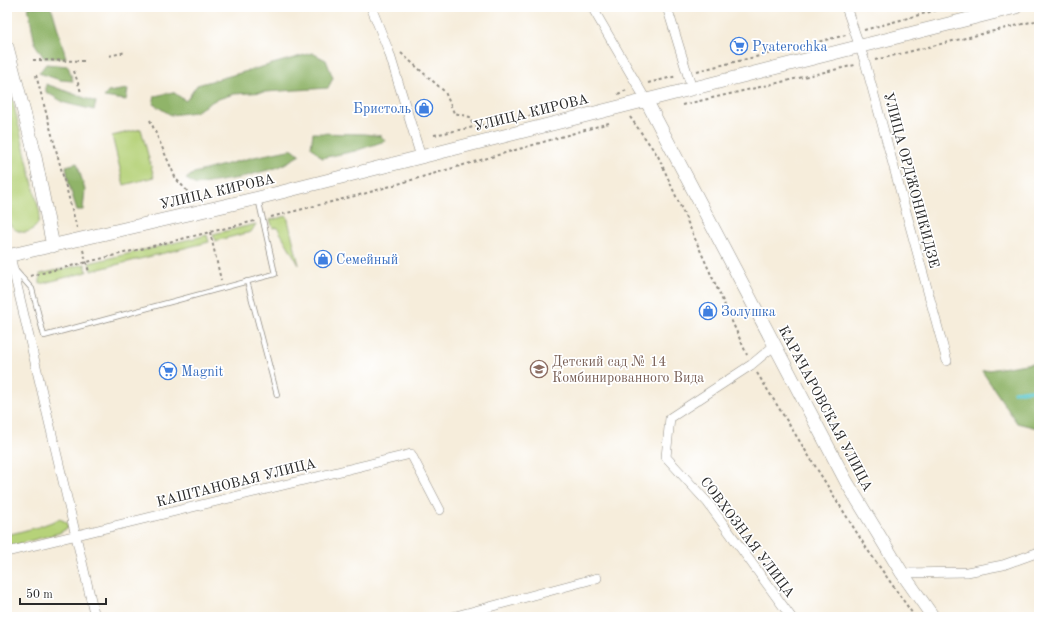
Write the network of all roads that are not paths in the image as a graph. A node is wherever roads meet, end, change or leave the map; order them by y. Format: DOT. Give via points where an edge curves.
graph roads {
  1 [pos="371,7"];
  2 [pos="592,7"];
  3 [pos="667,7"];
  4 [pos="846,7"];
  5 [pos="1016,7"];
  6 [pos="859,46"];
  7 [pos="7,47"];
  8 [pos="692,89"];
  9 [pos="646,100"];
  10 [pos="421,157"];
  11 [pos="258,198"];
  12 [pos="53,246"];
  13 [pos="9,256"];
  14 [pos="247,281"];
  15 [pos="775,345"];
  16 [pos="947,361"];
  17 [pos="277,395"];
  18 [pos="440,510"];
  19 [pos="75,535"];
  20 [pos="7,552"];
  21 [pos="1039,552"];
  22 [pos="902,573"];
  23 [pos="597,578"];
  24 [pos="95,617"];
  25 [pos="452,617"];
  26 [pos="791,617"];
  27 [pos="933,617"];
  1 -- 10 [label="street"];
  2 -- 9 [label="street"];
  3 -- 8 [label="street"];
  4 -- 6 [label="street, УЛИЦА ОРДЖОНИКИДЗЕ"];
  5 -- 6 [label="street, УЛИЦА КИРОВА"];
  6 -- 8 [label="street, УЛИЦА КИРОВА"];
  6 -- 16 [label="street, УЛИЦА ОРДЖОНИКИДЗЕ"];
  7 -- 12 [label="street" via="33,147"];
  8 -- 9 [label="street, УЛИЦА КИРОВА"];
  9 -- 10 [label="street, УЛИЦА КИРОВА"];
  9 -- 15 [label="street, КАРАЧАРОВСКАЯ УЛИЦА"];
  10 -- 11 [label="street, УЛИЦА КИРОВА"];
  11 -- 12 [label="street, УЛИЦА КИРОВА"];
  11 -- 14 [label="lane" via="275,274"];
  12 -- 13 [label="street, УЛИЦА КИРОВА"];
  13 -- 14 [label="lane" via="32,289 44,336"];
  13 -- 19 [label="street"];
  14 -- 17 [label="lane"];
  15 -- 22 [label="street, КАРАЧАРОВСКАЯ УЛИЦА" via="846,481"];
  15 -- 26 [label="street, СОВХОЗНАЯ УЛИЦА" via="752,365 670,418 666,457 708,503"];
  18 -- 19 [label="street, КАШТАНОВАЯ УЛИЦА" via="411,454"];
  19 -- 20 [label="street, КАШТАНОВАЯ УЛИЦА"];
  19 -- 24 [label="street"];
  21 -- 22 [label="street" via="1004,565 966,572"];
  22 -- 27 [label="street, КАРАЧАРОВСКАЯ УЛИЦА"];
  23 -- 25 [label="street"];
}
